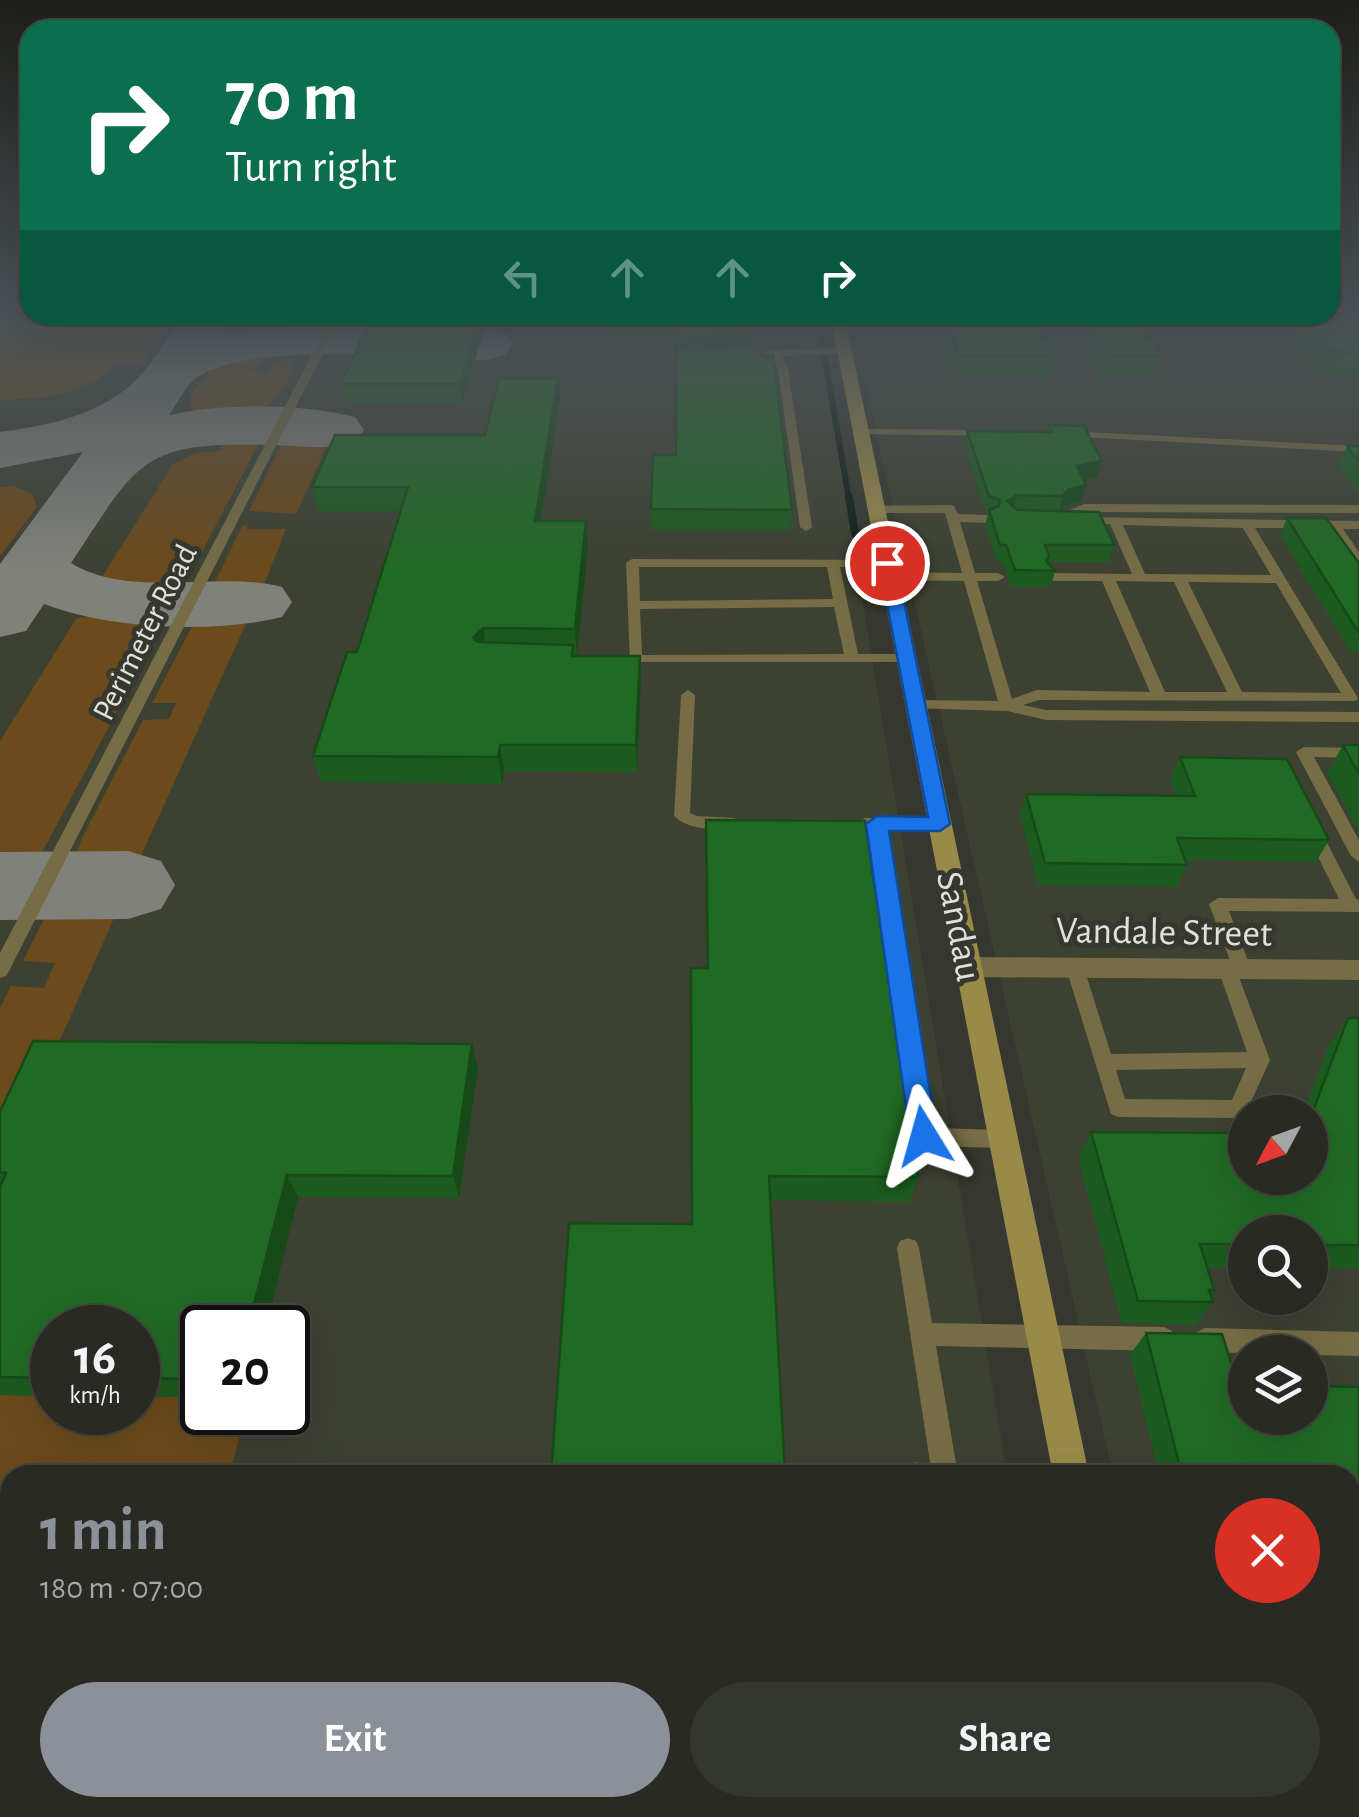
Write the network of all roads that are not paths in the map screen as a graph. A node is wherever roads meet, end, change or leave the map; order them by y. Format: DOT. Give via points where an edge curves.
graph roads {
  1 [pos="292,403"];
  2 [pos="789,403"];
  3 [pos="855,403"];
  4 [pos="861,432"];
  5 [pos="1007,434"];
  6 [pos="1044,434"];
  7 [pos="1359,448"];
  8 [pos="876,509"];
  9 [pos="1359,509"];
  10 [pos="952,518"];
  11 [pos="987,519"];
  12 [pos="1115,521"];
  13 [pos="1248,524"];
  14 [pos="1334,524"];
  15 [pos="1359,525"];
  16 [pos="806,526"];
  17 [pos="1359,561"];
  18 [pos="833,563"];
  19 [pos="889,570"];
  20 [pos="970,577"];
  21 [pos="998,577"];
  22 [pos="1107,577"];
  23 [pos="1140,577"];
  24 [pos="1052,578"];
  25 [pos="1179,578"];
  26 [pos="1280,579"];
  27 [pos="840,603"];
  28 [pos="632,605"];
  29 [pos="852,657"];
  30 [pos="635,658"];
  31 [pos="906,658"];
  32 [pos="614,664"];
  33 [pos="1159,695"];
  34 [pos="688,696"];
  35 [pos="1236,696"];
  36 [pos="915,705"];
  37 [pos="1006,706"];
  38 [pos="1359,717"];
  39 [pos="1359,753"];
  40 [pos="1302,808"];
  41 [pos="749,822"];
  42 [pos="840,823"];
  43 [pos="877,824"];
  44 [pos="940,824"];
  45 [pos="1359,856"];
  46 [pos="1355,906"];
  47 [pos="968,967"];
  48 [pos="1075,968"];
  49 [pos="1234,969"];
  50 [pos="1359,970"];
  51 [pos="0,971"];
  52 [pos="1260,1060"];
  53 [pos="1104,1062"];
  54 [pos="1003,1139"];
  55 [pos="908,1248"];
  56 [pos="922,1334"];
  57 [pos="1043,1335"];
  58 [pos="1359,1344"];
  59 [pos="943,1465"];
  60 [pos="1069,1465"];
  1 -- 51 [label="lane, Perimeter Road"];
  2 -- 16 [label="lane"];
  3 -- 4 [label="street, Sandau"];
  4 -- 5 [label="lane"];
  4 -- 8 [label="street, Sandau"];
  6 -- 7 [label="lane"];
  8 -- 10 [label="lane" via="950,509"];
  8 -- 19 [label="street, Sandau"];
  9 -- 12 [label="lane" via="1084,508 1059,518"];
  10 -- 11 [label="lane"];
  10 -- 20 [label="lane"];
  12 -- 13 [label="lane"];
  12 -- 23 [label="lane"];
  13 -- 14 [label="lane"];
  13 -- 26 [label="lane"];
  14 -- 15 [label="lane"];
  14 -- 17 [label="lane"];
  18 -- 19 [label="lane"];
  18 -- 27 [label="lane"];
  18 -- 28 [label="lane" via="632,563"];
  19 -- 20 [label="lane"];
  19 -- 31 [label="street, Sandau"];
  20 -- 21 [label="lane"];
  20 -- 37 [label="lane"];
  22 -- 23 [label="lane"];
  22 -- 24 [label="lane"];
  22 -- 33 [label="lane"];
  23 -- 25 [label="lane"];
  25 -- 26 [label="lane"];
  25 -- 35 [label="lane"];
  26 -- 35 [label="lane" via="1351,698"];
  27 -- 28 [label="lane"];
  27 -- 29 [label="lane"];
  28 -- 30 [label="lane"];
  29 -- 30 [label="lane"];
  29 -- 31 [label="lane"];
  30 -- 32 [label="lane"];
  31 -- 36 [label="street, Sandau"];
  33 -- 35 [label="lane"];
  33 -- 37 [label="lane" via="1037,696"];
  34 -- 41 [label="lane" via="682,816"];
  36 -- 37 [label="lane"];
  36 -- 44 [label="street, Sandau"];
  37 -- 38 [label="lane" via="1046,715"];
  39 -- 45 [label="lane" via="1304,752"];
  40 -- 46 [label="lane"];
  42 -- 43 [label="lane"];
  43 -- 44 [label="lane"];
  43 -- 54 [label="lane" via="924,1136"];
  44 -- 47 [label="street, Sandau"];
  46 -- 49 [label="lane" via="1218,904"];
  47 -- 48 [label="street, Vandale Street"];
  47 -- 54 [label="street, Sandau"];
  48 -- 49 [label="street, Vandale Street"];
  48 -- 53 [label="lane"];
  49 -- 50 [label="street, Vandale Street"];
  49 -- 52 [label="lane"];
  52 -- 53 [label="lane"];
  52 -- 53 [label="lane" via="1238,1109 1118,1108"];
  54 -- 57 [label="street, Sandau"];
  55 -- 56 [label="lane"];
  56 -- 57 [label="lane"];
  56 -- 59 [label="lane"];
  57 -- 58 [label="lane"];
  57 -- 60 [label="street, Sandau"];
}
